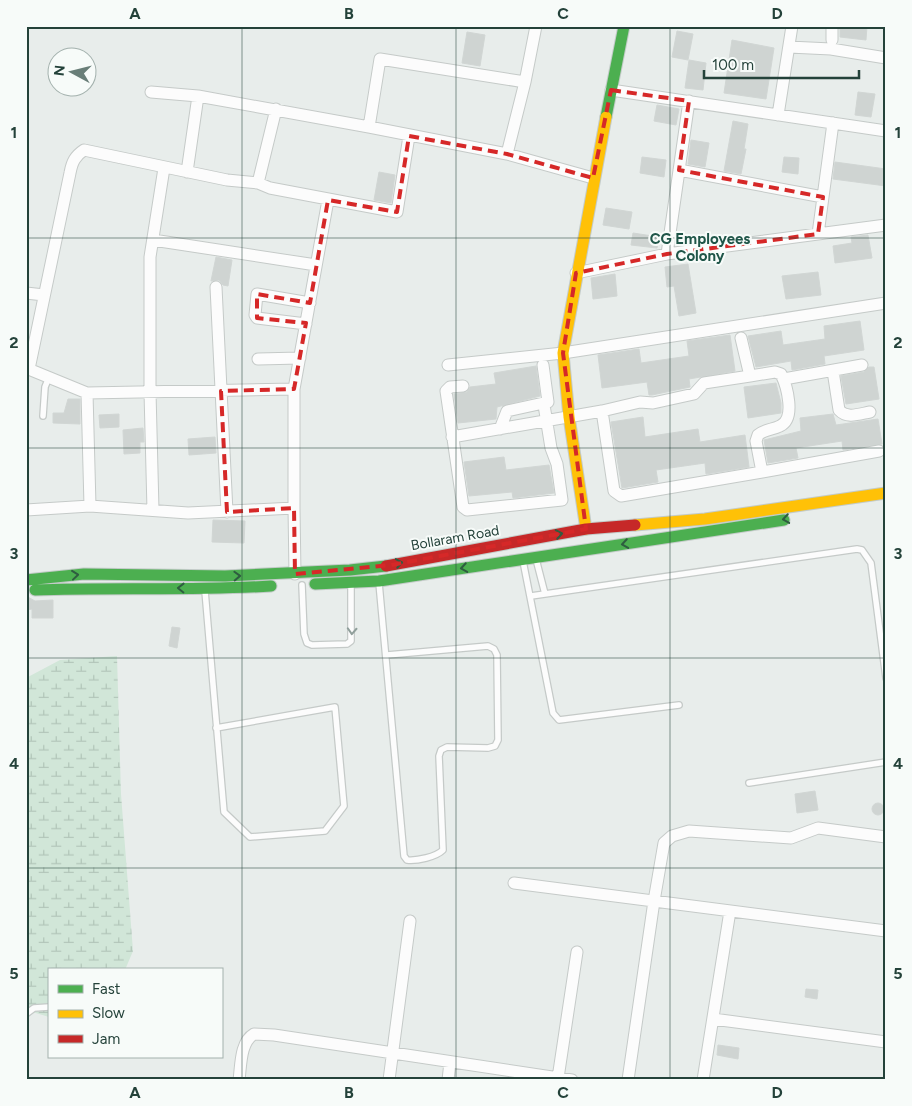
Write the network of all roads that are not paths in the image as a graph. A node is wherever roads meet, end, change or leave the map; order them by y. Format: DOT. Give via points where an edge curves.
graph roads {
  1 [pos="536,26"];
  2 [pos="624,26"];
  3 [pos="792,26"];
  4 [pos="832,26"];
  5 [pos="832,40"];
  6 [pos="789,47"];
  7 [pos="886,58"];
  8 [pos="525,82"];
  9 [pos="611,90"];
  10 [pos="151,92"];
  11 [pos="198,96"];
  12 [pos="689,101"];
  13 [pos="276,109"];
  14 [pos="778,115"];
  15 [pos="833,123"];
  16 [pos="369,127"];
  17 [pos="886,131"];
  18 [pos="409,136"];
  19 [pos="507,154"];
  20 [pos="164,168"];
  21 [pos="679,170"];
  22 [pos="187,172"];
  23 [pos="593,178"];
  24 [pos="258,183"];
  25 [pos="823,197"];
  26 [pos="328,200"];
  27 [pos="886,225"];
  28 [pos="818,234"];
  29 [pos="153,240"];
  30 [pos="667,254"];
  31 [pos="316,264"];
  32 [pos="576,272"];
  33 [pos="216,287"];
  34 [pos="26,293"];
  35 [pos="44,295"];
  36 [pos="310,303"];
  37 [pos="886,303"];
  38 [pos="306,324"];
  39 [pos="741,338"];
  40 [pos="564,353"];
  41 [pos="300,358"];
  42 [pos="258,359"];
  43 [pos="448,365"];
  44 [pos="543,365"];
  45 [pos="862,366"];
  46 [pos="28,368"];
  47 [pos="833,370"];
  48 [pos="750,376"];
  49 [pos="49,377"];
  50 [pos="784,379"];
  51 [pos="463,386"];
  52 [pos="294,389"];
  53 [pos="221,391"];
  54 [pos="150,392"];
  55 [pos="87,393"];
  56 [pos="544,405"];
  57 [pos="602,411"];
  58 [pos="870,412"];
  59 [pos="43,416"];
  60 [pos="570,417"];
  61 [pos="547,420"];
  62 [pos="500,429"];
  63 [pos="452,437"];
  64 [pos="879,451"];
  65 [pos="762,472"];
  66 [pos="886,493"];
  67 [pos="886,504"];
  68 [pos="90,506"];
  69 [pos="294,508"];
  70 [pos="26,510"];
  71 [pos="153,510"];
  72 [pos="227,512"];
  73 [pos="586,530"];
  74 [pos="535,557"];
  75 [pos="522,559"];
  76 [pos="295,574"];
  77 [pos="205,576"];
  78 [pos="26,580"];
  79 [pos="379,580"];
  80 [pos="351,582"];
  81 [pos="292,585"];
  82 [pos="205,589"];
  83 [pos="26,590"];
  84 [pos="545,594"];
  85 [pos="531,596"];
  86 [pos="387,655"];
  87 [pos="886,678"];
  88 [pos="679,706"];
  89 [pos="216,728"];
  90 [pos="886,762"];
  91 [pos="749,783"];
  92 [pos="886,837"];
  93 [pos="514,883"];
  94 [pos="654,901"];
  95 [pos="730,911"];
  96 [pos="410,921"];
  97 [pos="886,931"];
  98 [pos="577,952"];
  99 [pos="48,1007"];
  100 [pos="26,1014"];
  101 [pos="713,1019"];
  102 [pos="886,1042"];
  103 [pos="392,1054"];
  104 [pos="450,1062"];
  105 [pos="515,1075"];
  106 [pos="558,1078"];
  107 [pos="239,1080"];
  108 [pos="389,1080"];
  109 [pos="448,1080"];
  110 [pos="572,1080"];
  111 [pos="628,1080"];
  112 [pos="703,1080"];
  1 -- 8 [label="street"];
  2 -- 9 [label="main road"];
  3 -- 6 [label="street"];
  4 -- 5 [label="street"];
  6 -- 7 [label="street" via="831,49"];
  6 -- 14 [label="street"];
  8 -- 16 [label="street" via="380,59"];
  8 -- 19 [label="street"];
  9 -- 12 [label="street"];
  9 -- 23 [label="main road"];
  10 -- 11 [label="street"];
  11 -- 13 [label="street"];
  11 -- 22 [label="street"];
  12 -- 14 [label="street"];
  12 -- 21 [label="street"];
  13 -- 16 [label="street"];
  13 -- 24 [label="street"];
  14 -- 15 [label="street"];
  15 -- 17 [label="street"];
  15 -- 25 [label="street"];
  16 -- 18 [label="street"];
  18 -- 19 [label="street"];
  18 -- 26 [label="street" via="397,212"];
  19 -- 23 [label="street"];
  20 -- 22 [label="street"];
  20 -- 29 [label="street"];
  20 -- 35 [label="street" via="84,150 78,154 72,162"];
  21 -- 25 [label="street"];
  21 -- 30 [label="street"];
  22 -- 24 [label="street"];
  23 -- 32 [label="main road"];
  24 -- 26 [label="street"];
  25 -- 28 [label="street"];
  26 -- 31 [label="street"];
  27 -- 28 [label="street"];
  28 -- 30 [label="street"];
  29 -- 31 [label="street"];
  29 -- 54 [label="street" via="150,257"];
  30 -- 32 [label="street"];
  31 -- 36 [label="street"];
  32 -- 40 [label="main road"];
  33 -- 53 [label="street"];
  34 -- 35 [label="street"];
  35 -- 46 [label="street"];
  36 -- 38 [label="street"];
  36 -- 38 [label="street" via="257,294 257,318"];
  37 -- 40 [label="street"];
  38 -- 41 [label="street"];
  39 -- 48 [label="street"];
  40 -- 43 [label="street"];
  40 -- 60 [label="main road"];
  41 -- 42 [label="street"];
  41 -- 52 [label="street"];
  44 -- 56 [label="street" via="548,399"];
  45 -- 47 [label="street"];
  46 -- 49 [label="street"];
  47 -- 50 [label="street"];
  47 -- 58 [label="street" via="839,410 849,416"];
  48 -- 50 [label="street" via="775,372"];
  48 -- 57 [label="street" via="704,383 690,396"];
  49 -- 55 [label="street"];
  49 -- 59 [label="lane"];
  50 -- 65 [label="street" via="790,412 781,426 758,435 756,441"];
  51 -- 63 [label="street" via="446,391"];
  52 -- 53 [label="street"];
  52 -- 69 [label="street"];
  53 -- 54 [label="street"];
  53 -- 72 [label="street"];
  54 -- 55 [label="street"];
  54 -- 71 [label="street"];
  55 -- 68 [label="street"];
  56 -- 61 [label="street"];
  56 -- 62 [label="street" via="507,411"];
  57 -- 60 [label="street"];
  57 -- 65 [label="street" via="614,491 621,496"];
  60 -- 61 [label="street"];
  60 -- 73 [label="main road"];
  61 -- 62 [label="street"];
  61 -- 63 [label="street" via="559,472 563,497 560,501 464,509"];
  62 -- 63 [label="street"];
  64 -- 65 [label="street"];
  66 -- 73 [label="main road, Bollaram Road" via="705,519"];
  67 -- 74 [label="main road, one-way"];
  68 -- 70 [label="street"];
  68 -- 71 [label="street"];
  69 -- 72 [label="street"];
  69 -- 76 [label="street"];
  71 -- 72 [label="street"];
  76 -- 73 [label="main road, Bollaram Road, one-way" via="391,565"];
  74 -- 75 [label="main road"];
  74 -- 84 [label="lane"];
  75 -- 79 [label="main road, one-way"];
  75 -- 85 [label="lane"];
  77 -- 76 [label="main road, Bollaram Road, one-way"];
  78 -- 77 [label="main road, Bollaram Road, one-way" via="84,574"];
  77 -- 82 [label="lane"];
  79 -- 80 [label="main road"];
  79 -- 86 [label="lane"];
  80 -- 81 [label="main road"];
  80 -- 81 [label="lane, one-way" via="352,631 351,641 347,644 307,643"];
  81 -- 82 [label="main road"];
  82 -- 83 [label="main road, one-way" via="113,587"];
  82 -- 89 [label="lane"];
  84 -- 85 [label="lane"];
  84 -- 87 [label="lane" via="862,550 871,562"];
  85 -- 88 [label="lane" via="553,712 559,720"];
  86 -- 86 [label="lane" via="404,856 412,861 440,854 443,850 441,750 447,747 488,748 495,746 498,740 497,655 494,648 488,646"];
  89 -- 89 [label="lane" via="224,812 250,837 325,831 344,806 335,707"];
  90 -- 91 [label="lane"];
  92 -- 94 [label="street" via="818,828 790,838 681,833 664,843"];
  93 -- 94 [label="street"];
  94 -- 95 [label="street"];
  94 -- 111 [label="street"];
  95 -- 97 [label="street"];
  95 -- 101 [label="street"];
  96 -- 103 [label="street"];
  98 -- 106 [label="street"];
  99 -- 100 [label="lane" via="34,1008"];
  101 -- 102 [label="street"];
  101 -- 112 [label="street"];
  103 -- 104 [label="street"];
  103 -- 107 [label="street" via="254,1034 244,1048"];
  103 -- 108 [label="street"];
  104 -- 105 [label="street"];
  104 -- 109 [label="street"];
  105 -- 106 [label="street"];
  106 -- 110 [label="street"];
}
